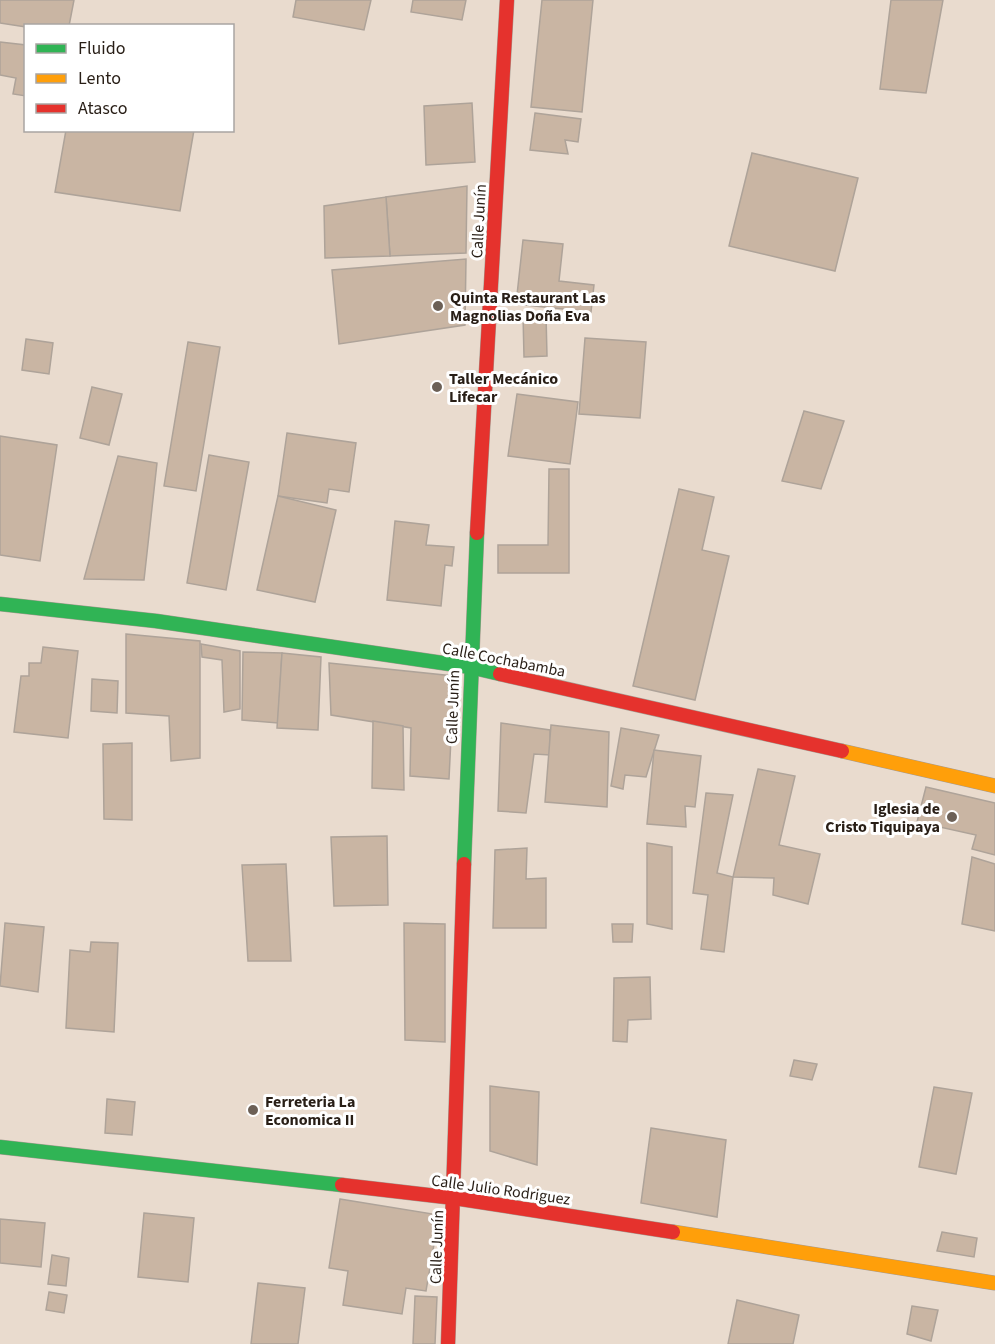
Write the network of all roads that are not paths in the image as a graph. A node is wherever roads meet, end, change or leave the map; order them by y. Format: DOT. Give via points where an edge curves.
graph roads {
  1 [pos="507,0"];
  2 [pos="0,604"];
  3 [pos="470,667"];
  4 [pos="995,786"];
  5 [pos="0,1147"];
  6 [pos="454,1198"];
  7 [pos="995,1283"];
  8 [pos="448,1344"];
  1 -- 3 [label="main road, Calle Junín"];
  2 -- 3 [label="main road, Calle Cochabamba" via="156,621"];
  3 -- 4 [label="main road, Calle Cochabamba"];
  3 -- 6 [label="main road, Calle Junín"];
  5 -- 6 [label="main road, Calle Julio Rodriguez"];
  6 -- 7 [label="main road, Calle Julio Rodriguez"];
  6 -- 8 [label="main road, Calle Junín"];
}
